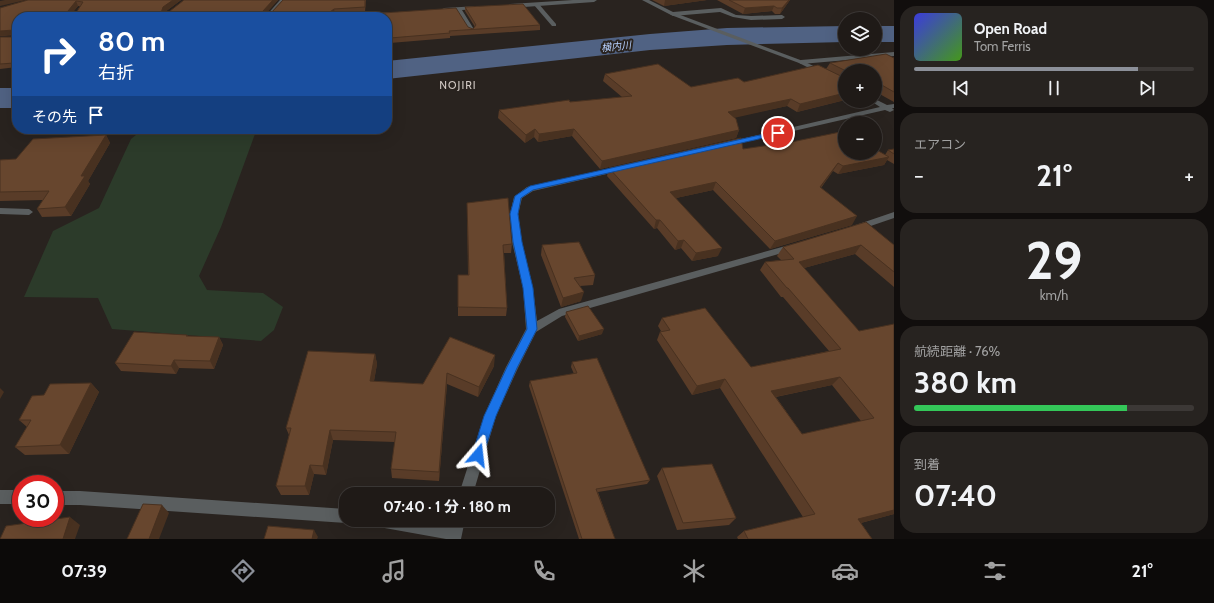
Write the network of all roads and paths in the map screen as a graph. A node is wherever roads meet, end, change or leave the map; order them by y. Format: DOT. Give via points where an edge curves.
graph roads {
  1 [pos="283,0"];
  2 [pos="594,0"];
  3 [pos="645,0"];
  4 [pos="552,2"];
  5 [pos="536,4"];
  6 [pos="505,6"];
  7 [pos="482,8"];
  8 [pos="459,9"];
  9 [pos="436,11"];
  10 [pos="272,12"];
  11 [pos="399,13"];
  12 [pos="392,14"];
  13 [pos="673,14"];
  14 [pos="782,17"];
  15 [pos="554,25"];
  16 [pos="472,31"];
  17 [pos="894,54"];
  18 [pos="801,62"];
  19 [pos="838,80"];
  20 [pos="882,105"];
  21 [pos="892,109"];
  22 [pos="716,147"];
  23 [pos="631,166"];
  24 [pos="0,211"];
  25 [pos="29,212"];
  26 [pos="894,215"];
  27 [pos="846,231"];
  28 [pos="802,244"];
  29 [pos="532,329"];
  30 [pos="468,487"];
  31 [pos="0,497"];
  32 [pos="12,497"];
  33 [pos="64,498"];
  34 [pos="339,516"];
  35 [pos="427,527"];
  36 [pos="455,531"];
  1 -- 10 [label="street"];
  2 -- 4 [label="street"];
  3 -- 13 [label="street"];
  4 -- 5 [label="street"];
  5 -- 6 [label="street"];
  5 -- 15 [label="street"];
  7 -- 8 [label="street"];
  8 -- 9 [label="street"];
  8 -- 16 [label="street"];
  11 -- 12 [label="street"];
  13 -- 14 [label="street" via="721,10 735,16 751,18"];
  13 -- 18 [label="street"];
  17 -- 18 [label="street"];
  18 -- 19 [label="street"];
  20 -- 21 [label="street"];
  21 -- 22 [label="street"];
  23 -- 29 [label="street" via="530,189 518,197 514,214 517,242 528,288"];
  24 -- 25 [label="street"];
  26 -- 27 [label="street"];
  28 -- 29 [label="street" via="559,313"];
  29 -- 30 [label="street" via="490,416"];
  31 -- 32 [label="street"];
  33 -- 34 [label="street"];
  35 -- 36 [label="street"];
}
